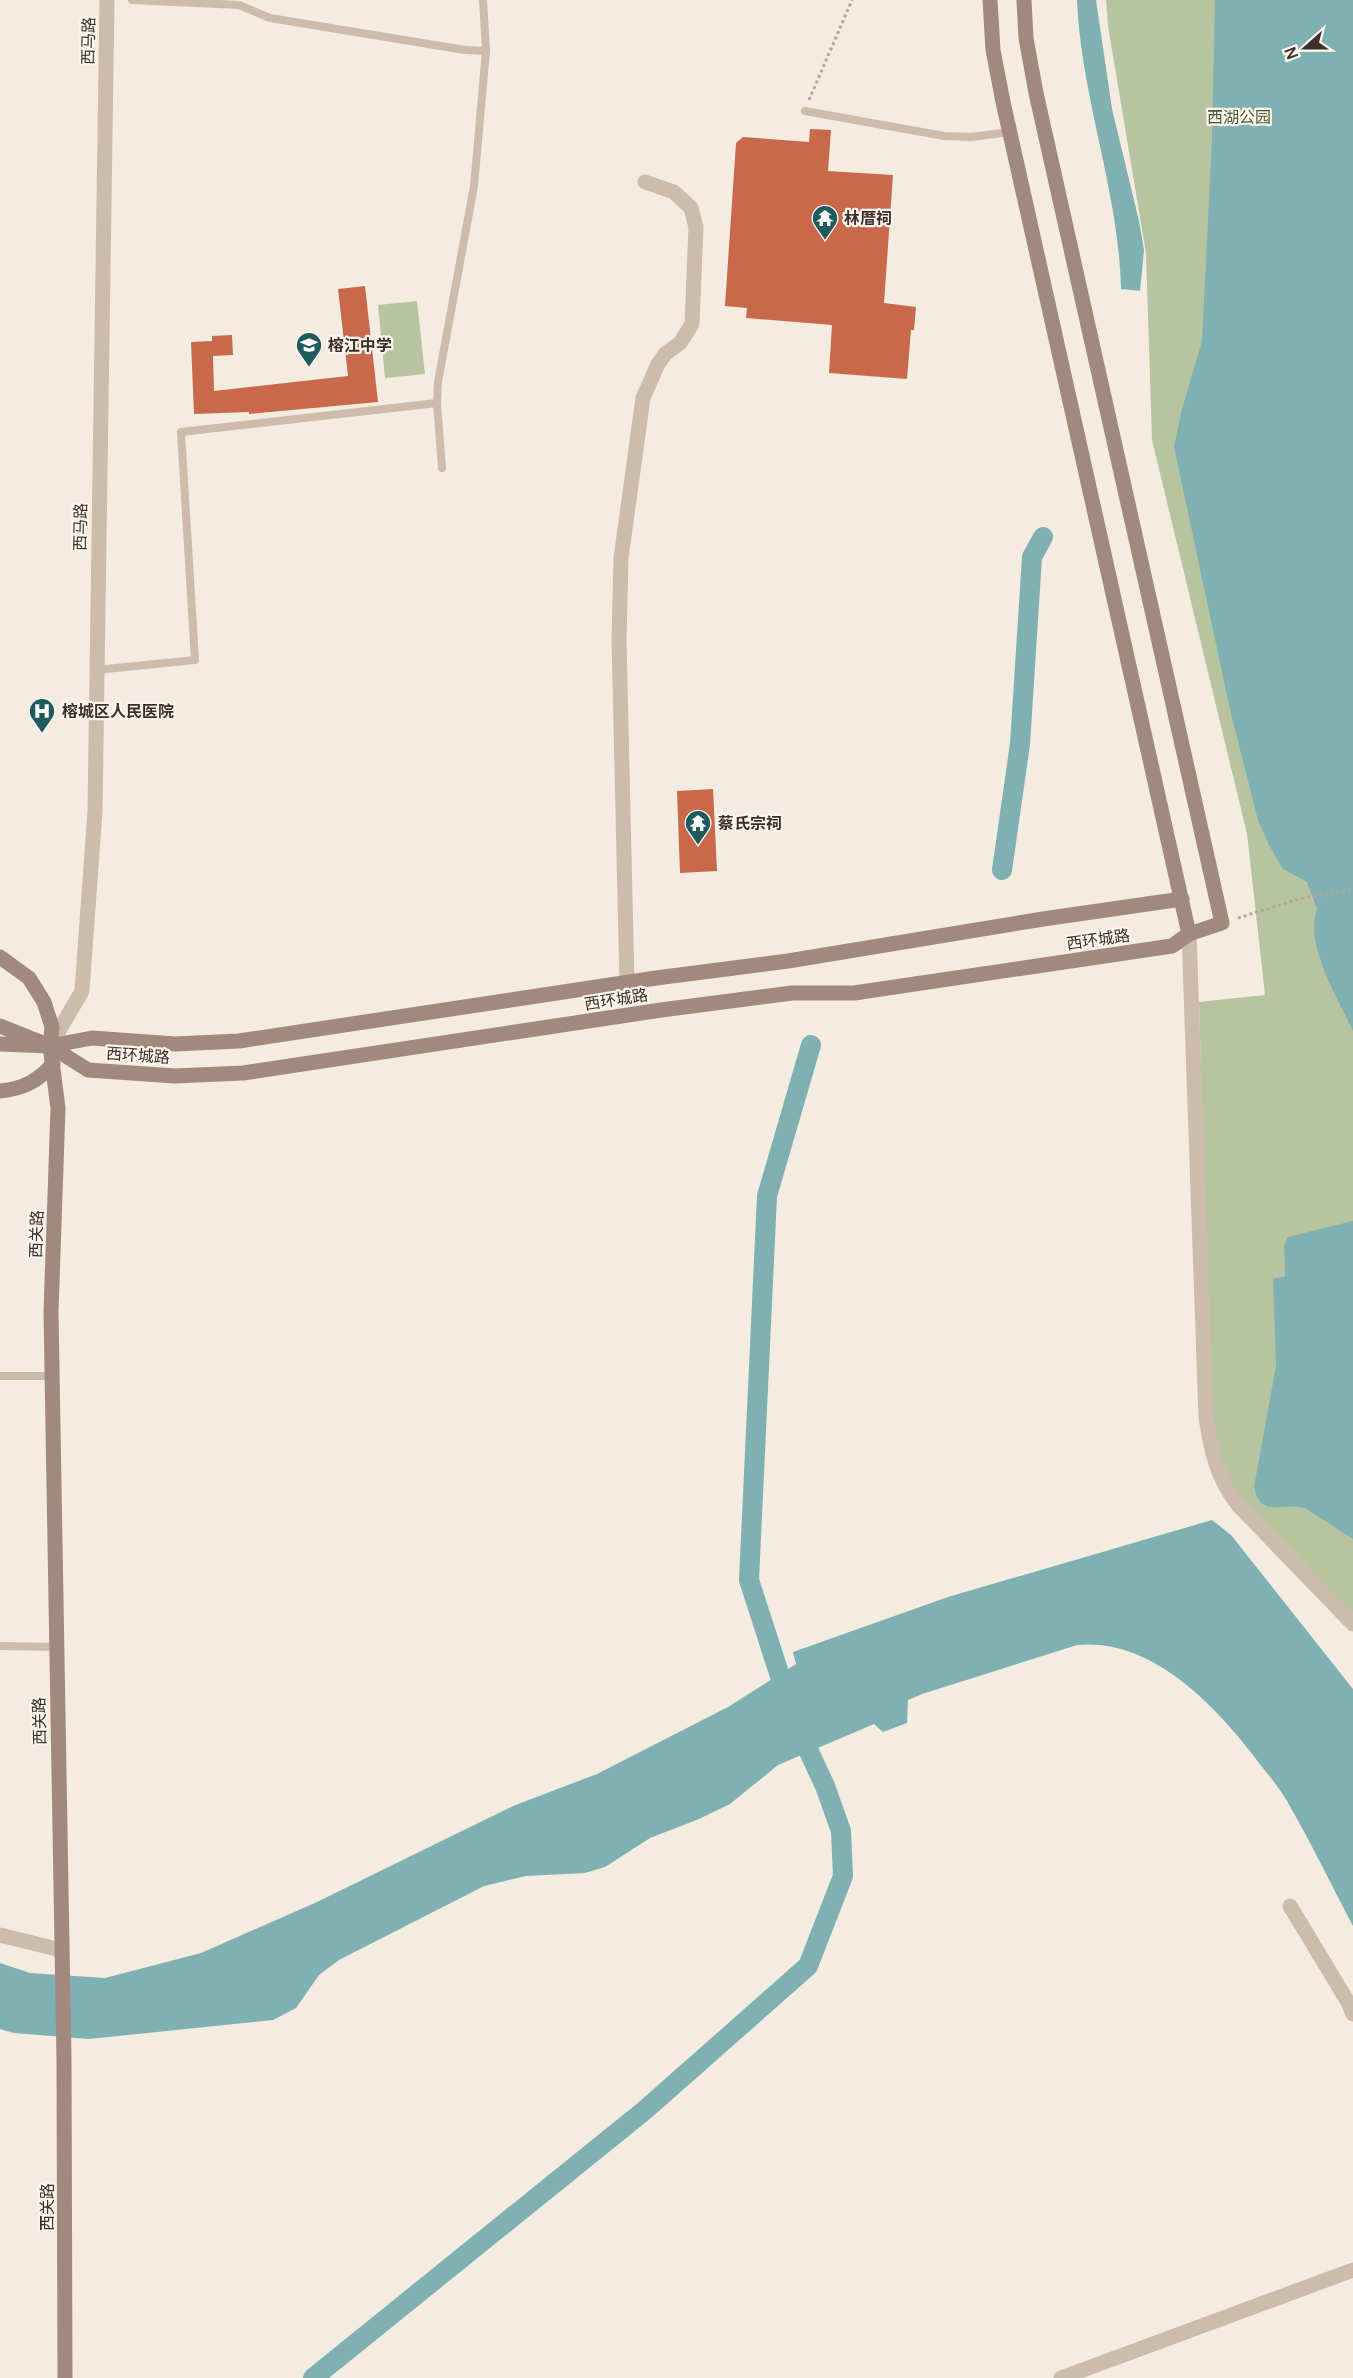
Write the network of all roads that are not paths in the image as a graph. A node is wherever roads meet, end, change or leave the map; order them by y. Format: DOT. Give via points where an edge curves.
graph roads {
  1 [pos="107,0"];
  2 [pos="132,0"];
  3 [pos="483,0"];
  4 [pos="990,0"];
  5 [pos="1024,0"];
  6 [pos="486,51"];
  7 [pos="805,111"];
  8 [pos="1010,132"];
  9 [pos="645,182"];
  10 [pos="437,402"];
  11 [pos="442,468"];
  12 [pos="96,670"];
  13 [pos="1182,899"];
  14 [pos="1189,934"];
  15 [pos="0,957"];
  16 [pos="627,983"];
  17 [pos="0,1026"];
  18 [pos="0,1044"];
  19 [pos="50,1046"];
  20 [pos="53,1064"];
  21 [pos="0,1091"];
  22 [pos="0,1376"];
  23 [pos="52,1376"];
  24 [pos="1353,1624"];
  25 [pos="0,1646"];
  26 [pos="56,1647"];
  27 [pos="1290,1906"];
  28 [pos="0,1935"];
  29 [pos="61,1957"];
  30 [pos="1353,2014"];
  31 [pos="1353,2270"];
  32 [pos="1080,2375"];
  33 [pos="65,2378"];
  34 [pos="1061,2378"];
  1 -- 12 [label="street, 西马路"];
  2 -- 6 [label="lane" via="239,5 270,18"];
  3 -- 6 [label="lane"];
  4 -- 8 [label="main road" via="993,50"];
  5 -- 14 [label="main road, 西环城路" via="1036,93 1222,923"];
  6 -- 10 [label="lane" via="474,186"];
  7 -- 8 [label="lane" via="944,136"];
  8 -- 13 [label="main road"];
  9 -- 16 [label="street" via="674,192 691,208 696,227 692,324 680,343 658,364 643,398 621,558 619,640"];
  10 -- 11 [label="lane"];
  10 -- 12 [label="lane" via="181,432 195,660"];
  12 -- 19 [label="street, 西马路" via="95,811 82,992"];
  13 -- 14 [label="main road"];
  13 -- 16 [label="main road, 西环城路"];
  14 -- 19 [label="main road, 西环城路" via="1172,946 854,993 792,993 661,1010 243,1073 166,1076 88,1070"];
  14 -- 24 [label="street" via="1206,1417 1211,1450 1223,1485 1239,1506"];
  15 -- 19 [label="main road, 西关路" via="29,978 44,1002 52,1027"];
  16 -- 19 [label="main road, 西环城路" via="239,1041 175,1044 92,1038"];
  17 -- 19 [label="main road, 西环城路"];
  18 -- 19 [label="main road, 西环城路"];
  19 -- 20 [label="main road, 西关路"];
  20 -- 21 [label="main road" via="31,1083"];
  20 -- 23 [label="main road, 西关路" via="58,1108"];
  22 -- 23 [label="lane"];
  23 -- 26 [label="main road, 西关路"];
  25 -- 26 [label="lane"];
  26 -- 29 [label="main road, 西关路"];
  27 -- 30 [label="street"];
  28 -- 29 [label="street"];
  29 -- 33 [label="main road, 西关路"];
  31 -- 32 [label="street"];
  32 -- 34 [label="street"];
}
